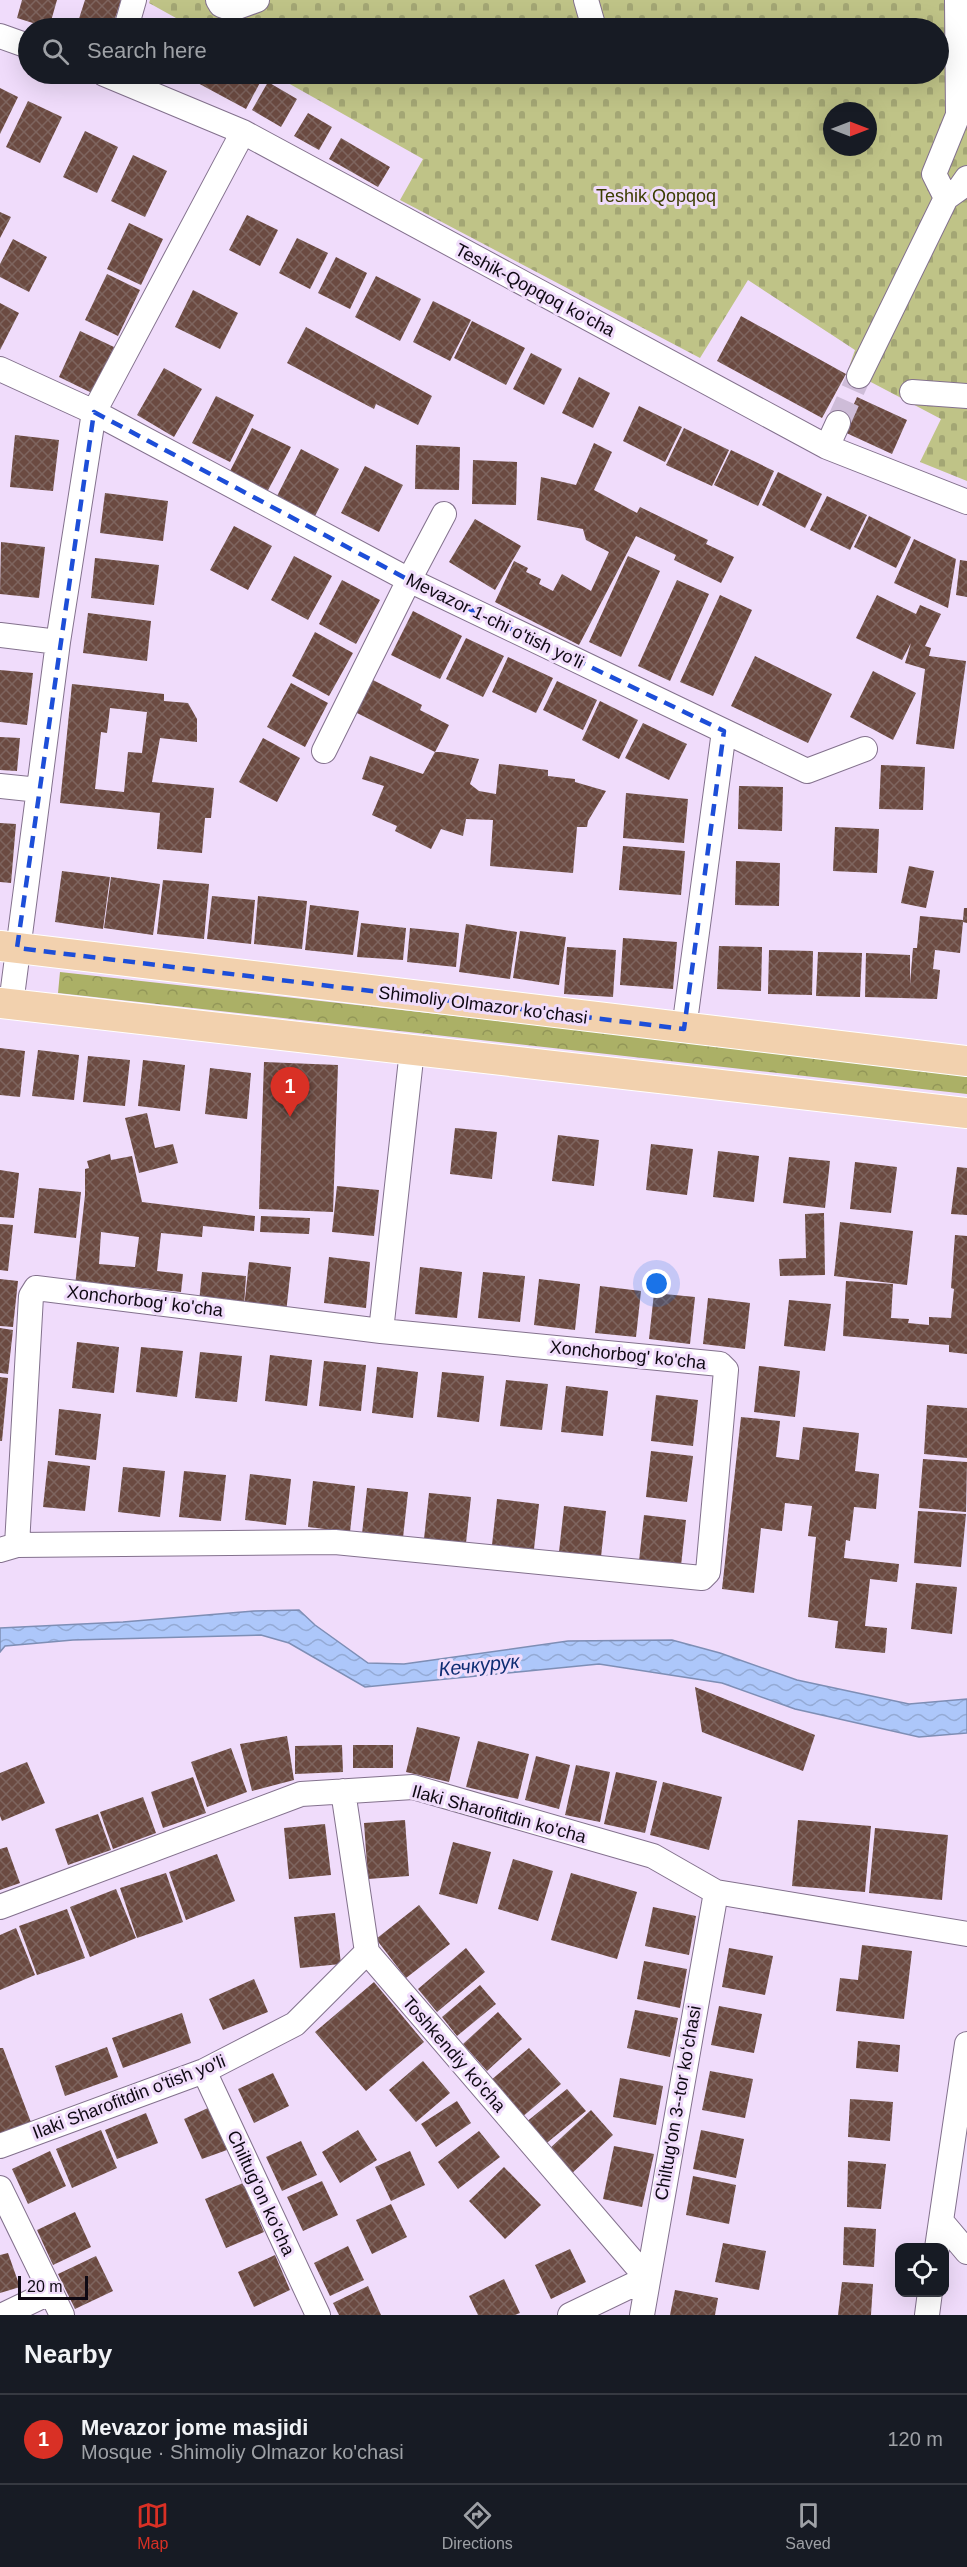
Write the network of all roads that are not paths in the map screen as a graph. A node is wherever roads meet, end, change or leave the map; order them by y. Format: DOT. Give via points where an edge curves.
graph roads {
  1 [pos="134,0"];
  2 [pos="218,0"];
  3 [pos="257,0"];
  4 [pos="586,0"];
  5 [pos="957,0"];
  6 [pos="129,18"];
  7 [pos="591,18"];
  8 [pos="0,36"];
  9 [pos="18,42"];
  10 [pos="133,84"];
  11 [pos="243,132"];
  12 [pos="967,178"];
  13 [pos="946,198"];
  14 [pos="0,369"];
  15 [pos="859,376"];
  16 [pos="912,392"];
  17 [pos="967,396"];
  18 [pos="94,412"];
  19 [pos="838,423"];
  20 [pos="827,447"];
  21 [pos="967,502"];
  22 [pos="444,514"];
  23 [pos="409,580"];
  24 [pos="0,635"];
  25 [pos="58,642"];
  26 [pos="724,731"];
  27 [pos="865,749"];
  28 [pos="324,751"];
  29 [pos="0,786"];
  30 [pos="39,790"];
  31 [pos="9,947"];
  32 [pos="6,1003"];
  33 [pos="684,1029"];
  34 [pos="412,1050"];
  35 [pos="967,1061"];
  36 [pos="967,1113"];
  37 [pos="381,1331"];
  38 [pos="8,1548"];
  39 [pos="344,1791"];
  40 [pos="716,1892"];
  41 [pos="0,1907"];
  42 [pos="967,1934"];
  43 [pos="367,1952"];
  44 [pos="967,2044"];
  45 [pos="204,2071"];
  46 [pos="0,2146"];
  47 [pos="967,2168"];
  48 [pos="947,2181"];
  49 [pos="0,2188"];
  50 [pos="941,2221"];
  51 [pos="938,2243"];
  52 [pos="967,2252"];
  53 [pos="647,2278"];
  54 [pos="51,2292"];
  55 [pos="929,2297"];
  56 [pos="3,2315"];
  57 [pos="62,2315"];
  58 [pos="318,2315"];
  59 [pos="570,2315"];
  60 [pos="642,2315"];
  61 [pos="927,2315"];
  1 -- 6 [label="street"];
  2 -- 3 [label="street" via="232,9"];
  4 -- 7 [label="street"];
  5 -- 13 [label="street" via="958,115 934,174"];
  8 -- 9 [label="street"];
  10 -- 11 [label="street, Teshik-Qopqoq ko'cha"];
  11 -- 18 [label="street"];
  11 -- 20 [label="street, Teshik-Qopqoq ko'cha"];
  12 -- 13 [label="street"];
  13 -- 15 [label="street"];
  14 -- 18 [label="street, Mevazor 1-chi o'tish yo'li"];
  16 -- 17 [label="street"];
  18 -- 23 [label="street, Mevazor 1-chi o'tish yo'li"];
  18 -- 25 [label="street"];
  19 -- 20 [label="street"];
  20 -- 21 [label="street, Teshik-Qopqoq ko'cha"];
  22 -- 23 [label="street"];
  23 -- 26 [label="street, Mevazor 1-chi o'tish yo'li"];
  23 -- 28 [label="street"];
  24 -- 25 [label="street"];
  25 -- 30 [label="street"];
  26 -- 27 [label="street, Mevazor 1-chi o'tish yo'li" via="807,771"];
  26 -- 33 [label="street"];
  29 -- 30 [label="street"];
  30 -- 31 [label="street"];
  31 -- 32 [label="street"];
  31 -- 33 [label="main road, Shimoliy Olmazor ko'chasi"];
  32 -- 34 [label="main road"];
  33 -- 35 [label="main road, Shimoliy Olmazor ko'chasi"];
  34 -- 36 [label="main road"];
  34 -- 37 [label="street"];
  37 -- 38 [label="street, Xonchorbog' ko'cha" via="36,1288 31,1296"];
  37 -- 38 [label="street, Xonchorbog' ko'cha" via="720,1364 726,1370 708,1572 702,1578 335,1542"];
  39 -- 40 [label="street, Ilaki Sharofitdin ko'cha" via="413,1787 653,1856"];
  39 -- 41 [label="street, Ilaki Sharofitdin ko'cha" via="301,1794"];
  39 -- 43 [label="street"];
  40 -- 42 [label="street, Ilaki Sharofitdin ko'cha"];
  40 -- 53 [label="street, Chiltug'on 3--tor koʻchasi"];
  43 -- 45 [label="street, Ilaki Sharofitdin o'tish yo'li" via="295,2024"];
  43 -- 53 [label="street, Toshkendiy ko'cha"];
  44 -- 48 [label="street"];
  45 -- 46 [label="street, Ilaki Sharofitdin o'tish yo'li"];
  45 -- 58 [label="street, Chiltug'on ko'cha"];
  47 -- 48 [label="street"];
  48 -- 50 [label="street"];
  49 -- 54 [label="street"];
  50 -- 51 [label="street"];
  50 -- 52 [label="street"];
  53 -- 59 [label="street"];
  53 -- 60 [label="street, Chiltug'on 3--tor koʻchasi"];
  54 -- 56 [label="street"];
  54 -- 57 [label="street"];
  55 -- 61 [label="street"];
}
